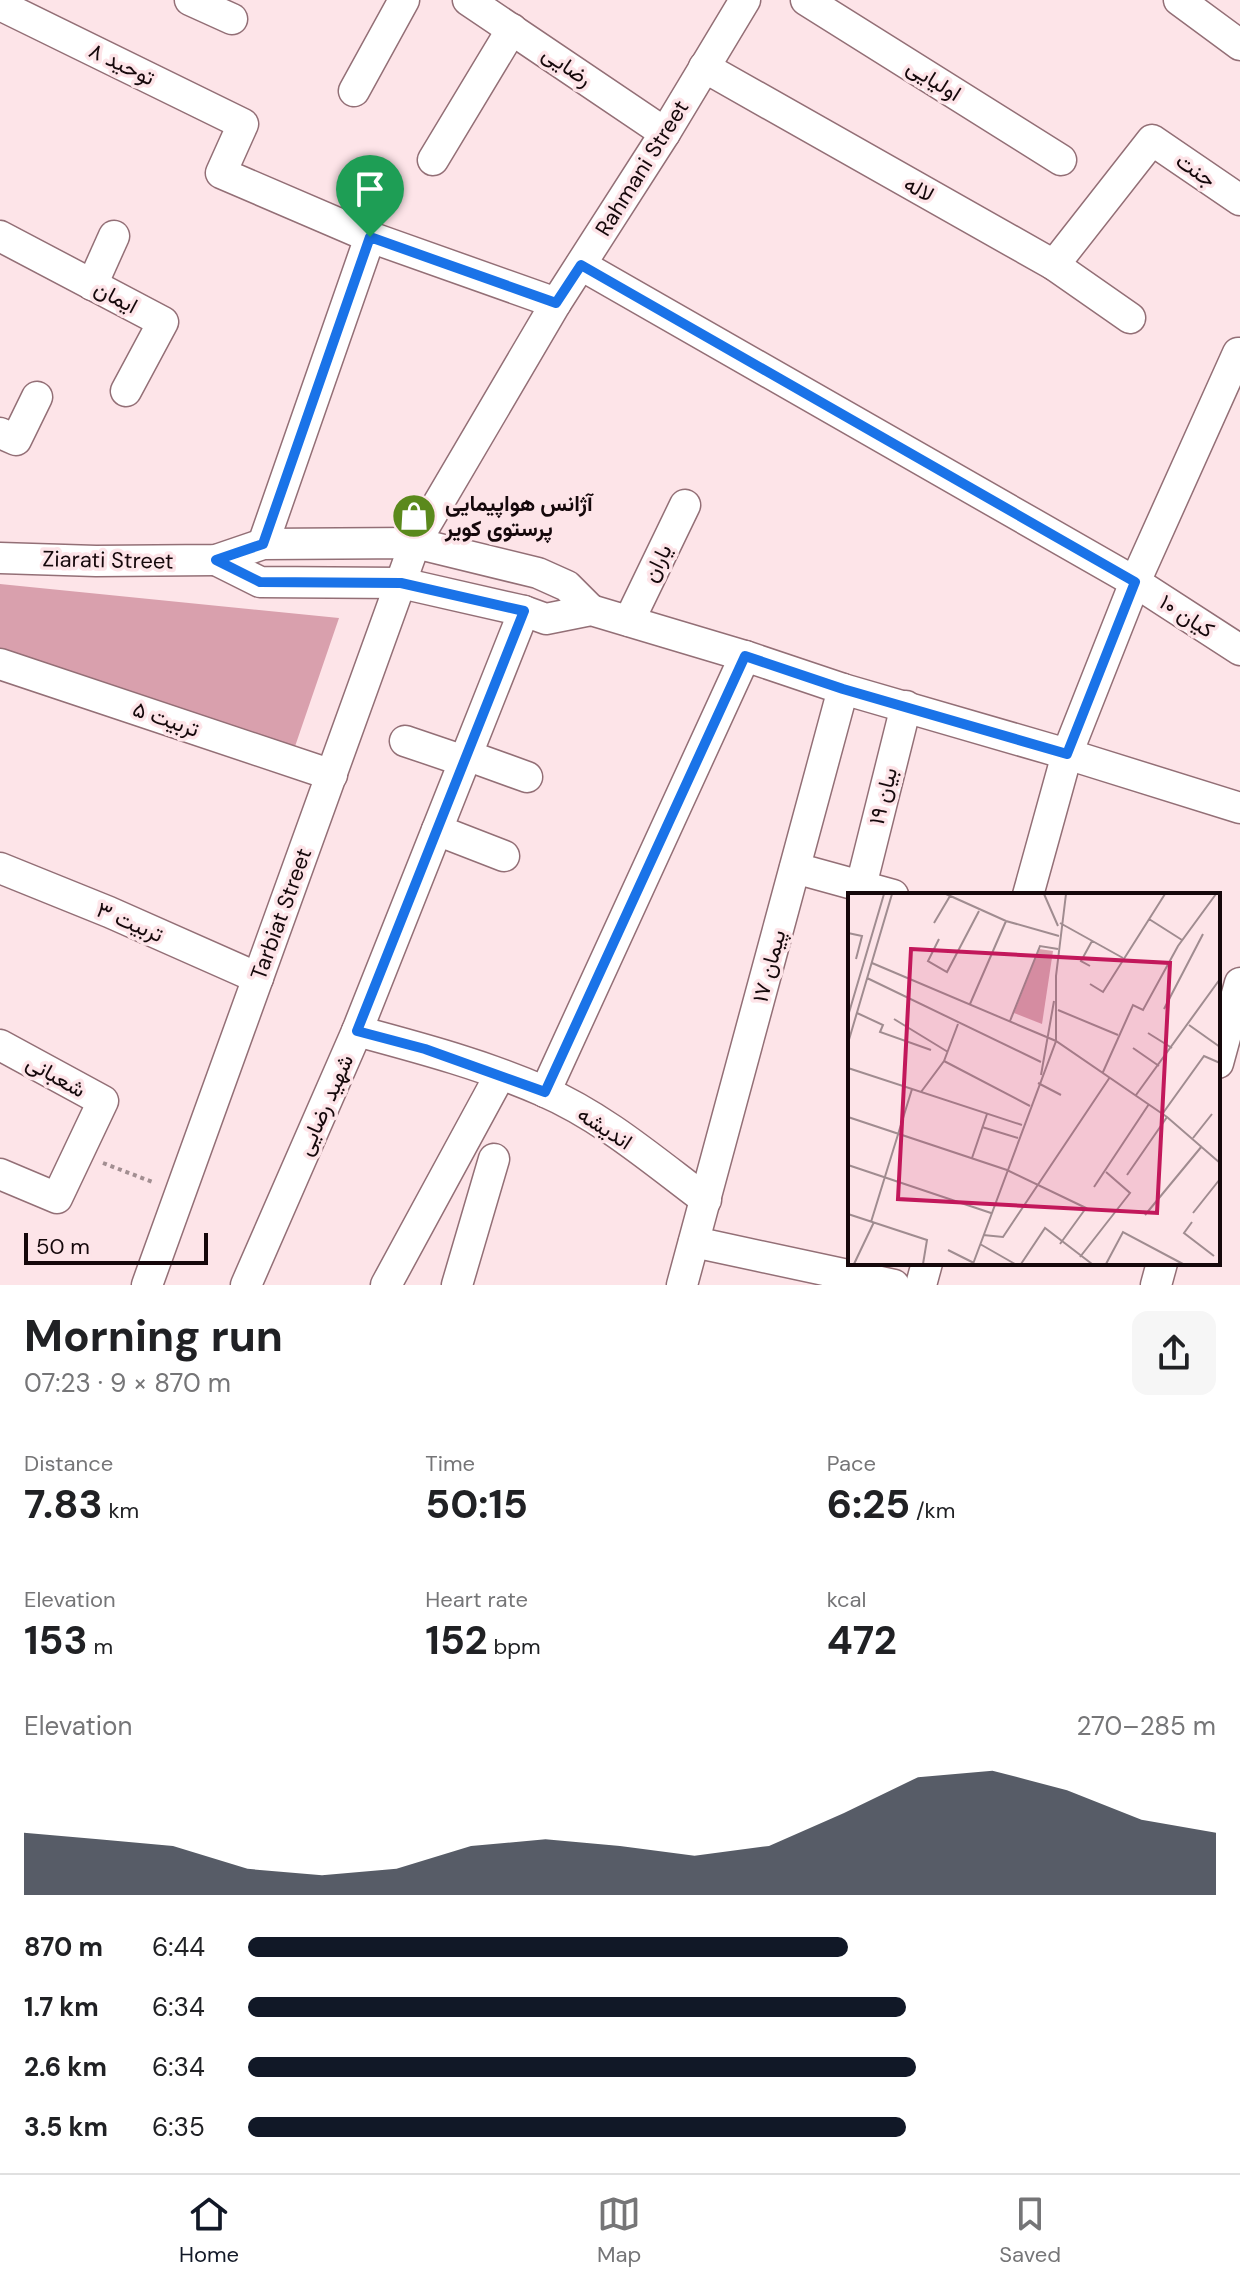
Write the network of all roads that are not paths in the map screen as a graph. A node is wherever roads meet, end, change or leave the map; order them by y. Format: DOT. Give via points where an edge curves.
graph roads {
  1 [pos="190,0"];
  2 [pos="404,0"];
  3 [pos="468,0"];
  4 [pos="745,0"];
  5 [pos="806,0"];
  6 [pos="1179,0"];
  7 [pos="0,5"];
  8 [pos="232,19"];
  9 [pos="512,29"];
  10 [pos="1240,45"];
  11 [pos="704,67"];
  12 [pos="354,91"];
  13 [pos="665,133"];
  14 [pos="433,160"];
  15 [pos="1061,160"];
  16 [pos="1240,200"];
  17 [pos="0,236"];
  18 [pos="114,236"];
  19 [pos="370,237"];
  20 [pos="581,265"];
  21 [pos="1054,265"];
  22 [pos="92,285"];
  23 [pos="556,303"];
  24 [pos="1130,318"];
  25 [pos="1240,355"];
  26 [pos="126,391"];
  27 [pos="37,397"];
  28 [pos="0,433"];
  29 [pos="685,505"];
  30 [pos="415,543"];
  31 [pos="263,544"];
  32 [pos="0,558"];
  33 [pos="216,560"];
  34 [pos="1135,582"];
  35 [pos="401,583"];
  36 [pos="591,610"];
  37 [pos="524,611"];
  38 [pos="629,621"];
  39 [pos="1240,650"];
  40 [pos="745,656"];
  41 [pos="0,664"];
  42 [pos="843,689"];
  43 [pos="906,706"];
  44 [pos="405,741"];
  45 [pos="1067,754"];
  46 [pos="465,758"];
  47 [pos="332,775"];
  48 [pos="527,777"];
  49 [pos="1240,808"];
  50 [pos="437,830"];
  51 [pos="504,856"];
  52 [pos="0,868"];
  53 [pos="795,868"];
  54 [pos="861,886"];
  55 [pos="886,893"];
  56 [pos="1029,893"];
  57 [pos="258,978"];
  58 [pos="1240,983"];
  59 [pos="357,1031"];
  60 [pos="0,1045"];
  61 [pos="1220,1056"];
  62 [pos="500,1075"];
  63 [pos="545,1092"];
  64 [pos="494,1159"];
  65 [pos="0,1174"];
  66 [pos="706,1200"];
  67 [pos="694,1242"];
  68 [pos="926,1265"];
  69 [pos="1161,1265"];
  70 [pos="147,1285"];
  71 [pos="246,1285"];
  72 [pos="386,1285"];
  73 [pos="457,1285"];
  74 [pos="682,1285"];
  75 [pos="894,1285"];
  76 [pos="921,1285"];
  77 [pos="1156,1285"];
  1 -- 8 [label="street"];
  2 -- 12 [label="street"];
  3 -- 9 [label="street, رضایی"];
  4 -- 11 [label="street, Rahmani Street"];
  5 -- 15 [label="street, اولیایی"];
  6 -- 10 [label="street"];
  7 -- 19 [label="street, توحید ۸" via="243,124 221,173"];
  9 -- 13 [label="street, رضایی"];
  9 -- 14 [label="street"];
  11 -- 13 [label="street, Rahmani Street"];
  11 -- 21 [label="street, لاله"];
  13 -- 20 [label="street, Rahmani Street"];
  16 -- 21 [label="street, جنت" via="1152,140"];
  17 -- 22 [label="street, ایمان"];
  18 -- 22 [label="street"];
  19 -- 23 [label="street"];
  19 -- 31 [label="street"];
  20 -- 23 [label="street, Rahmani Street"];
  20 -- 34 [label="street, کیان ۱۰"];
  21 -- 24 [label="street, لاله"];
  22 -- 26 [label="street, ایمان" via="163,322"];
  23 -- 30 [label="street, Rahmani Street"];
  25 -- 34 [label="street"];
  27 -- 28 [label="street" via="16,440"];
  29 -- 38 [label="street, یاران"];
  30 -- 31 [label="street, Ziarati Street"];
  30 -- 35 [label="street, Tarbiat Street"];
  30 -- 36 [label="street, Ziarati Street" via="538,573 567,586"];
  31 -- 33 [label="street, Ziarati Street"];
  32 -- 33 [label="street, Ziarati Street"];
  33 -- 35 [label="street, Ziarati Street" via="260,582"];
  34 -- 39 [label="street, کیان ۱۰"];
  34 -- 45 [label="street"];
  35 -- 37 [label="street, Ziarati Street"];
  35 -- 47 [label="street, Tarbiat Street"];
  36 -- 37 [label="street, Ziarati Street" via="546,619"];
  36 -- 38 [label="street, Ziarati Street"];
  37 -- 46 [label="street, شهید رضایی"];
  38 -- 40 [label="street, Ziarati Street"];
  40 -- 42 [label="street, Ziarati Street"];
  40 -- 63 [label="street"];
  41 -- 47 [label="street, تربیت ۵"];
  42 -- 43 [label="street, Ziarati Street"];
  42 -- 53 [label="street, پیمان ۱۷"];
  43 -- 45 [label="street, Ziarati Street"];
  43 -- 54 [label="street, بیان ۱۹"];
  44 -- 46 [label="street"];
  45 -- 49 [label="street, Ziarati Street"];
  45 -- 56 [label="street"];
  46 -- 48 [label="street"];
  46 -- 50 [label="street, شهید رضایی"];
  47 -- 57 [label="street, Tarbiat Street"];
  50 -- 51 [label="street"];
  50 -- 59 [label="street, شهید رضایی"];
  52 -- 57 [label="street, تربیت ۳"];
  53 -- 54 [label="street"];
  53 -- 66 [label="street, پیمان ۱۷"];
  54 -- 55 [label="street"];
  57 -- 70 [label="street, Tarbiat Street"];
  58 -- 61 [label="street"];
  59 -- 62 [label="street, اندیشه"];
  59 -- 71 [label="street, شهید رضایی"];
  60 -- 65 [label="street, شعبانی" via="103,1101 57,1198"];
  62 -- 63 [label="street, اندیشه"];
  62 -- 72 [label="street"];
  63 -- 66 [label="street, اندیشه" via="614,1131"];
  64 -- 73 [label="street"];
  66 -- 67 [label="street, پیمان ۱۷"];
  67 -- 74 [label="street, پیمان ۱۷"];
  67 -- 75 [label="street"];
  68 -- 76 [label="street"];
  69 -- 77 [label="street"];
}
